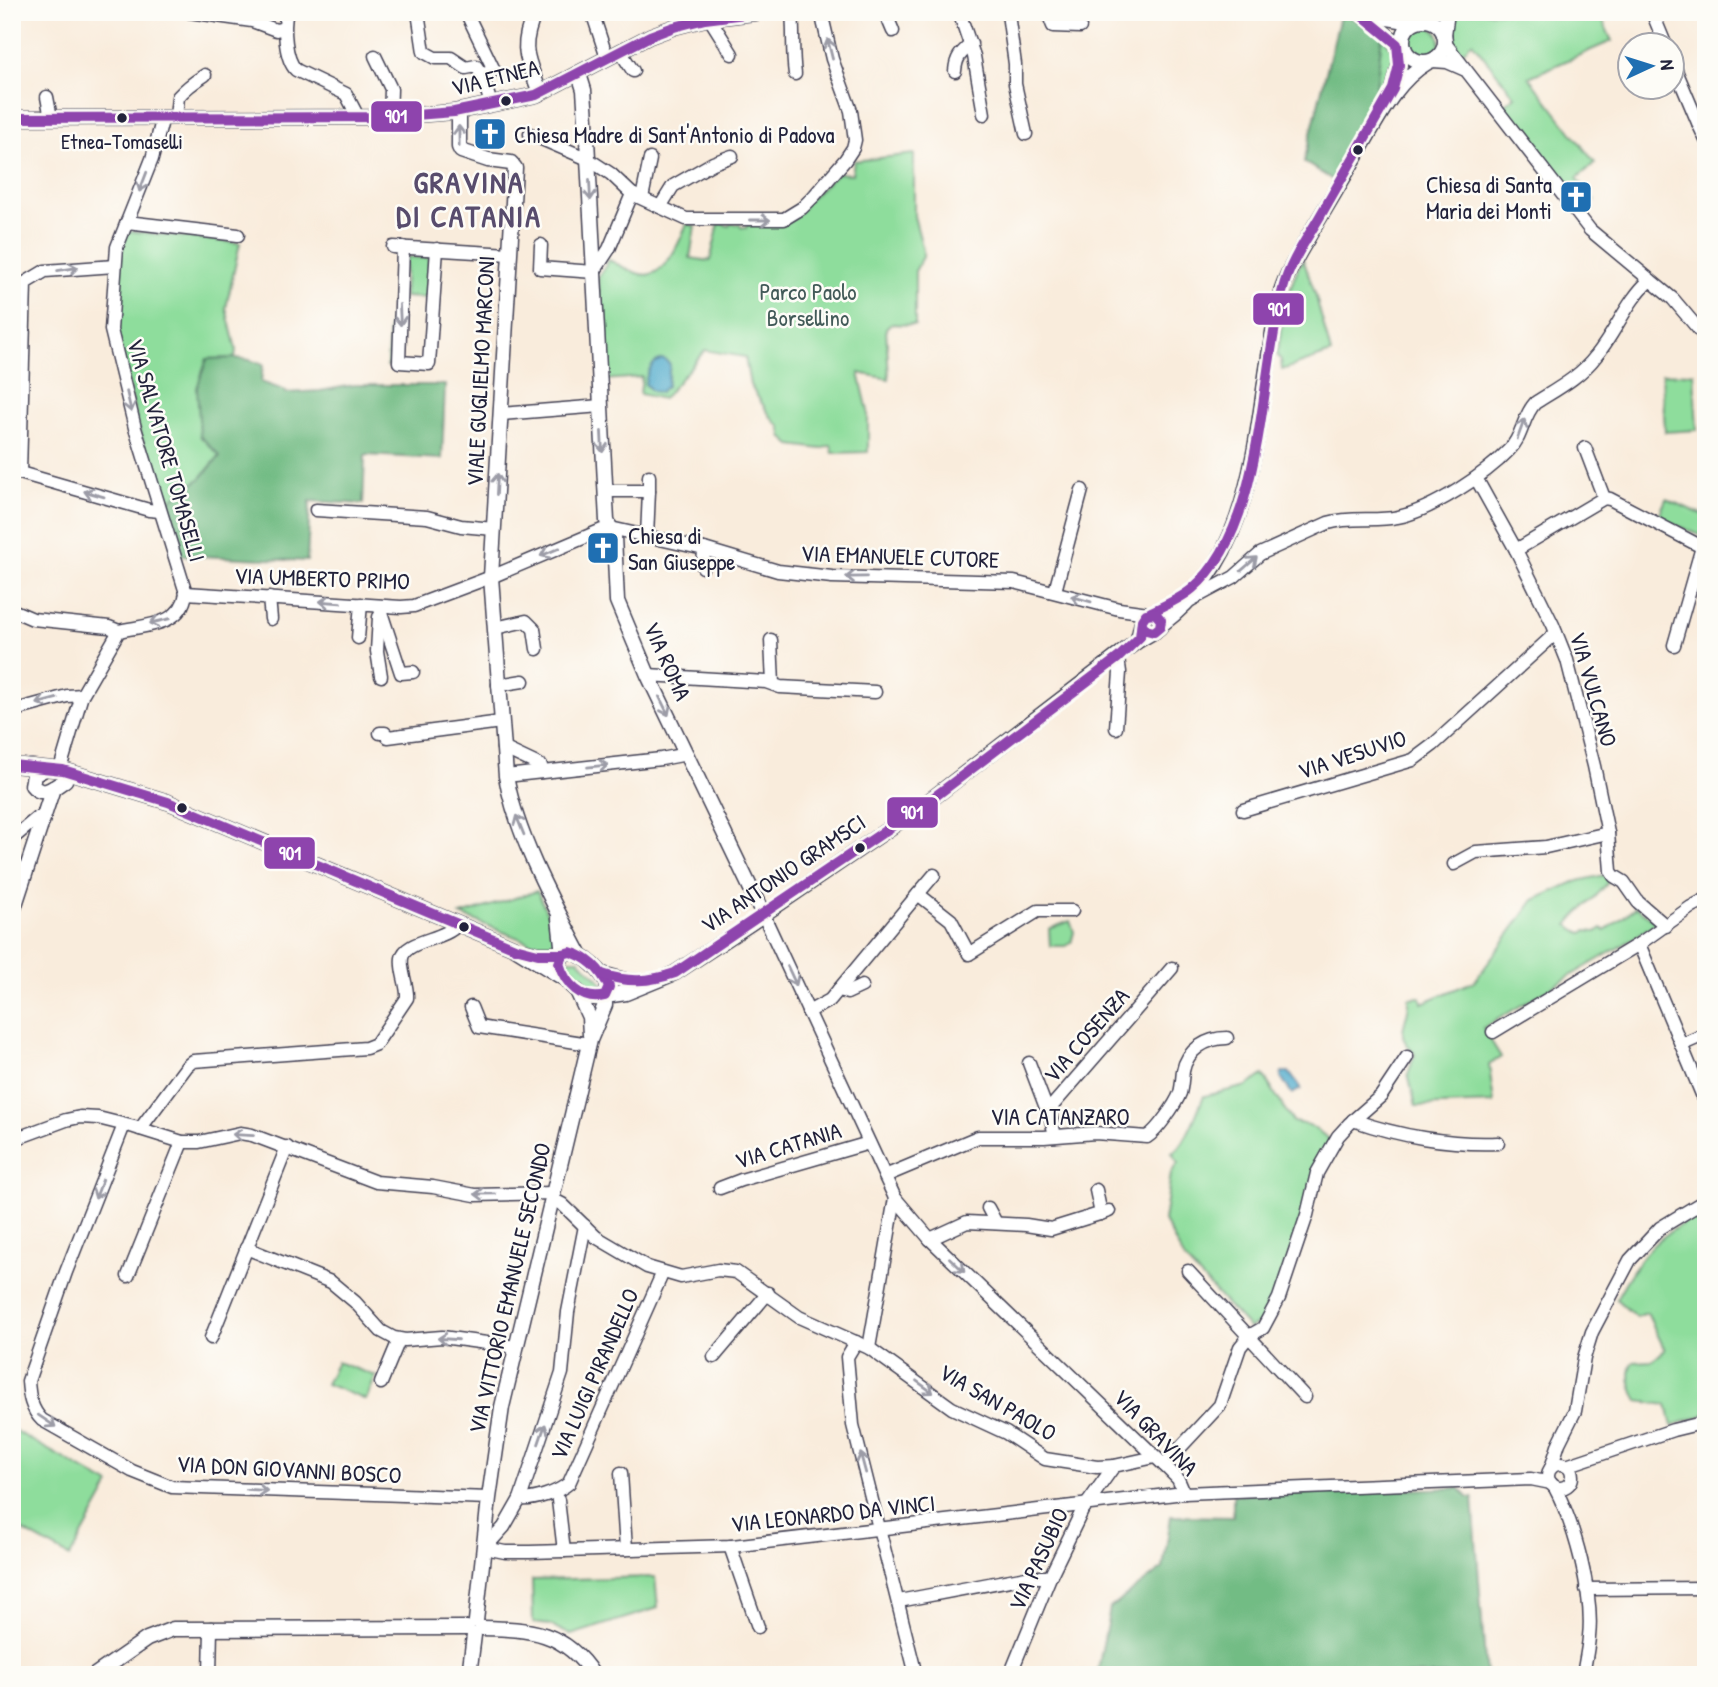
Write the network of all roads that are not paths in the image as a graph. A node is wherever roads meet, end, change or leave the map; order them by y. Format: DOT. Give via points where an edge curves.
graph roads {
  1 [pos="189,12"];
  2 [pos="287,12"];
  3 [pos="418,12"];
  4 [pos="466,12"];
  5 [pos="535,12"];
  6 [pos="592,12"];
  7 [pos="763,12"];
  8 [pos="792,12"];
  9 [pos="821,12"];
  10 [pos="885,12"];
  11 [pos="959,12"];
  12 [pos="1002,12"];
  13 [pos="1051,12"];
  14 [pos="1447,12"];
  15 [pos="1652,12"];
  16 [pos="1359,13"];
  17 [pos="706,17"];
  18 [pos="1420,19"];
  19 [pos="1080,27"];
  20 [pos="284,28"];
  21 [pos="892,31"];
  22 [pos="1660,32"];
  23 [pos="1445,39"];
  24 [pos="971,44"];
  25 [pos="1400,49"];
  26 [pos="620,51"];
  27 [pos="732,54"];
  28 [pos="375,55"];
  29 [pos="607,58"];
  30 [pos="1430,62"];
  31 [pos="633,71"];
  32 [pos="954,71"];
  33 [pos="1466,71"];
  34 [pos="579,74"];
  35 [pos="795,74"];
  36 [pos="205,75"];
  37 [pos="482,75"];
  38 [pos="1686,89"];
  39 [pos="540,93"];
  40 [pos="47,97"];
  41 [pos="491,104"];
  42 [pos="1387,104"];
  43 [pos="459,111"];
  44 [pos="984,114"];
  45 [pos="169,117"];
  46 [pos="358,117"];
  47 [pos="390,117"];
  48 [pos="12,118"];
  49 [pos="51,118"];
  50 [pos="1703,123"];
  51 [pos="530,134"];
  52 [pos="1026,134"];
  53 [pos="1706,140"];
  54 [pos="732,156"];
  55 [pos="588,159"];
  56 [pos="650,159"];
  57 [pos="637,196"];
  58 [pos="660,207"];
  59 [pos="127,222"];
  60 [pos="238,235"];
  61 [pos="541,245"];
  62 [pos="437,249"];
  63 [pos="509,254"];
  64 [pos="597,263"];
  65 [pos="114,266"];
  66 [pos="1650,280"];
  67 [pos="1706,338"];
  68 [pos="601,406"];
  69 [pos="501,414"];
  70 [pos="1586,448"];
  71 [pos="16,472"];
  72 [pos="649,476"];
  73 [pos="1476,478"];
  74 [pos="1082,490"];
  75 [pos="605,491"];
  76 [pos="649,491"];
  77 [pos="1604,498"];
  78 [pos="316,510"];
  79 [pos="160,511"];
  80 [pos="494,529"];
  81 [pos="610,529"];
  82 [pos="647,537"];
  83 [pos="704,549"];
  84 [pos="1516,550"];
  85 [pos="703,567"];
  86 [pos="1208,576"];
  87 [pos="491,577"];
  88 [pos="1055,591"];
  89 [pos="186,593"];
  90 [pos="269,598"];
  91 [pos="1191,600"];
  92 [pos="361,604"];
  93 [pos="379,606"];
  94 [pos="12,610"];
  95 [pos="271,619"];
  96 [pos="1151,621"];
  97 [pos="495,628"];
  98 [pos="118,631"];
  99 [pos="1556,633"];
  100 [pos="358,638"];
  101 [pos="771,640"];
  102 [pos="1674,645"];
  103 [pos="537,649"];
  104 [pos="1118,658"];
  105 [pos="413,672"];
  106 [pos="648,675"];
  107 [pos="381,676"];
  108 [pos="523,681"];
  109 [pos="774,684"];
  110 [pos="498,685"];
  111 [pos="875,692"];
  112 [pos="82,695"];
  113 [pos="12,711"];
  114 [pos="501,722"];
  115 [pos="1116,728"];
  116 [pos="380,733"];
  117 [pos="503,748"];
  118 [pos="687,754"];
  119 [pos="12,765"];
  120 [pos="43,770"];
  121 [pos="12,772"];
  122 [pos="541,772"];
  123 [pos="506,776"];
  124 [pos="60,777"];
  125 [pos="33,787"];
  126 [pos="1243,810"];
  127 [pos="37,818"];
  128 [pos="1608,833"];
  129 [pos="36,835"];
  130 [pos="12,839"];
  131 [pos="1454,864"];
  132 [pos="934,875"];
  133 [pos="918,894"];
  134 [pos="1706,899"];
  135 [pos="1072,911"];
  136 [pos="12,914"];
  137 [pos="559,914"];
  138 [pos="763,915"];
  139 [pos="457,925"];
  140 [pos="1666,926"];
  141 [pos="1639,944"];
  142 [pos="515,948"];
  143 [pos="563,954"];
  144 [pos="582,956"];
  145 [pos="1172,968"];
  146 [pos="602,974"];
  147 [pos="565,979"];
  148 [pos="651,982"];
  149 [pos="862,986"];
  150 [pos="839,989"];
  151 [pos="576,990"];
  152 [pos="609,999"];
  153 [pos="471,1007"];
  154 [pos="808,1012"];
  155 [pos="1493,1032"];
  156 [pos="1706,1034"];
  157 [pos="1227,1038"];
  158 [pos="590,1042"];
  159 [pos="1681,1045"];
  160 [pos="1407,1058"];
  161 [pos="1029,1063"];
  162 [pos="1706,1104"];
  163 [pos="1051,1112"];
  164 [pos="1353,1120"];
  165 [pos="124,1125"];
  166 [pos="141,1129"];
  167 [pos="1055,1136"];
  168 [pos="12,1140"];
  169 [pos="182,1142"];
  170 [pos="869,1143"];
  171 [pos="1498,1143"];
  172 [pos="288,1147"];
  173 [pos="885,1176"];
  174 [pos="720,1188"];
  175 [pos="1096,1190"];
  176 [pos="552,1196"];
  177 [pos="895,1198"];
  178 [pos="1706,1200"];
  179 [pos="988,1208"];
  180 [pos="909,1216"];
  181 [pos="891,1218"];
  182 [pos="996,1223"];
  183 [pos="585,1226"];
  184 [pos="930,1239"];
  185 [pos="246,1248"];
  186 [pos="1188,1271"];
  187 [pos="663,1272"];
  188 [pos="128,1276"];
  189 [pos="770,1295"];
  190 [pos="1249,1336"];
  191 [pos="211,1338"];
  192 [pos="399,1340"];
  193 [pos="856,1342"];
  194 [pos="516,1347"];
  195 [pos="869,1348"];
  196 [pos="714,1357"];
  197 [pos="381,1382"];
  198 [pos="1305,1397"];
  199 [pos="1706,1422"];
  200 [pos="1160,1461"];
  201 [pos="1114,1466"];
  202 [pos="621,1473"];
  203 [pos="1559,1475"];
  204 [pos="1184,1493"];
  205 [pos="489,1498"];
  206 [pos="520,1499"];
  207 [pos="558,1500"];
  208 [pos="1088,1504"];
  209 [pos="881,1529"];
  210 [pos="730,1546"];
  211 [pos="485,1548"];
  212 [pos="626,1549"];
  213 [pos="564,1551"];
  214 [pos="1050,1577"];
  215 [pos="1706,1588"];
  216 [pos="1586,1589"];
  217 [pos="898,1601"];
  218 [pos="758,1627"];
  219 [pos="211,1628"];
  220 [pos="475,1628"];
  221 [pos="105,1672"];
  222 [pos="210,1675"];
  223 [pos="469,1675"];
  224 [pos="593,1675"];
  225 [pos="916,1675"];
  226 [pos="1010,1675"];
  227 [pos="1583,1675"];
  1 -- 20 [label="street"];
  2 -- 20 [label="street"];
  3 -- 37 [label="street" via="424,52 451,58 466,68 476,66"];
  4 -- 37 [label="street" via="493,66 494,70"];
  5 -- 39 [label="main road" via="526,34 527,58"];
  6 -- 29 [label="street"];
  7 -- 17 [label="main road, VIA ETNEA"];
  8 -- 35 [label="street"];
  58 -- 9 [label="street, one-way" via="692,220 784,219 802,208 845,160 855,140 851,111"];
  10 -- 21 [label="street"];
  11 -- 24 [label="street"];
  12 -- 52 [label="street" via="1007,14"];
  13 -- 19 [label="street" via="1054,26"];
  14 -- 23 [label="main road"];
  15 -- 22 [label="street"];
  16 -- 18 [label="street"];
  16 -- 25 [label="street"];
  17 -- 26 [label="main road, VIA ETNEA"];
  17 -- 27 [label="street"];
  18 -- 23 [label="main road" via="1439,26"];
  18 -- 25 [label="main road" via="1404,33"];
  20 -- 46 [label="street" via="291,64 346,94"];
  23 -- 30 [label="main road" via="1441,54"];
  23 -- 33 [label="street"];
  24 -- 32 [label="street" via="955,60"];
  24 -- 44 [label="street"];
  25 -- 30 [label="main road" via="1413,60"];
  25 -- 42 [label="main road"];
  26 -- 29 [label="main road, VIA ETNEA"];
  26 -- 31 [label="street"];
  28 -- 47 [label="street" via="391,89"];
  29 -- 34 [label="main road, VIA ETNEA"];
  30 -- 33 [label="street"];
  30 -- 42 [label="main road" via="1411,73"];
  33 -- 66 [label="street" via="1590,230"];
  34 -- 39 [label="main road, VIA ETNEA"];
  34 -- 55 [label="main road, VIA ROMA"];
  36 -- 45 [label="street, VIA SALVATORE TOMASELLI" via="178,97"];
  37 -- 41 [label="street"];
  38 -- 50 [label="street"];
  39 -- 41 [label="main road, VIA ETNEA"];
  40 -- 49 [label="street"];
  41 -- 43 [label="main road, VIA ETNEA"];
  42 -- 86 [label="main road" via="1283,287 1245,494 1229,540"];
  43 -- 47 [label="main road, VIA ETNEA"];
  63 -- 43 [label="main road, VIALE GUGLIELMO MARCONI, one-way" via="515,168 511,163 461,151"];
  45 -- 46 [label="main road, VIA ETNEA"];
  45 -- 49 [label="main road, VIA ETNEA"];
  45 -- 59 [label="street, VIA SALVATORE TOMASELLI, one-way"];
  46 -- 47 [label="main road, VIA ETNEA"];
  48 -- 49 [label="main road, VIA ETNEA"];
  50 -- 53 [label="street"];
  51 -- 55 [label="street"];
  54 -- 58 [label="street" via="673,186"];
  55 -- 57 [label="street"];
  55 -- 64 [label="main road, VIA ROMA, one-way"];
  56 -- 57 [label="street"];
  57 -- 58 [label="street"];
  57 -- 64 [label="street"];
  59 -- 60 [label="street"];
  59 -- 65 [label="street, VIA SALVATORE TOMASELLI"];
  61 -- 64 [label="street" via="540,268"];
  62 -- 62 [label="street, one-way" via="398,247 399,362 429,364"];
  62 -- 63 [label="street"];
  63 -- 69 [label="main road, VIALE GUGLIELMO MARCONI"];
  64 -- 68 [label="main road, VIA ROMA"];
  71 -- 65 [label="street, one-way" via="25,284 45,271"];
  65 -- 79 [label="street, VIA SALVATORE TOMASELLI, one-way" via="111,330"];
  66 -- 67 [label="street" via="1681,307"];
  73 -- 66 [label="street, one-way" via="1511,449 1535,403 1588,366 1635,294"];
  68 -- 69 [label="street"];
  68 -- 75 [label="main road, VIA ROMA, one-way"];
  80 -- 69 [label="main road, VIALE GUGLIELMO MARCONI, one-way"];
  70 -- 77 [label="street"];
  79 -- 71 [label="street, one-way"];
  72 -- 76 [label="street"];
  73 -- 84 [label="street, VIA VULCANO"];
  91 -- 73 [label="street, one-way" via="1234,577 1260,554 1328,523 1410,514"];
  74 -- 88 [label="street"];
  75 -- 76 [label="street"];
  75 -- 81 [label="main road, VIA ROMA"];
  76 -- 82 [label="street"];
  77 -- 84 [label="street"];
  77 -- 102 [label="street" via="1702,547"];
  78 -- 80 [label="street" via="427,517"];
  79 -- 89 [label="street, VIA SALVATORE TOMASELLI"];
  80 -- 87 [label="main road, VIALE GUGLIELMO MARCONI"];
  81 -- 82 [label="street, VIA EMANUELE CUTORE"];
  81 -- 87 [label="street, VIA UMBERTO PRIMO, one-way"];
  81 -- 106 [label="main road, VIA ROMA" via="617,601"];
  82 -- 83 [label="street, VIA EMANUELE CUTORE"];
  83 -- 85 [label="street"];
  88 -- 83 [label="street, VIA EMANUELE CUTORE, one-way" via="1014,582 794,574"];
  84 -- 99 [label="street, VIA VULCANO"];
  86 -- 91 [label="main road"];
  86 -- 96 [label="main road"];
  87 -- 93 [label="street, VIA UMBERTO PRIMO" via="414,606"];
  87 -- 97 [label="main road"];
  96 -- 88 [label="street, VIA EMANUELE CUTORE, one-way"];
  89 -- 90 [label="street, VIA UMBERTO PRIMO"];
  89 -- 98 [label="street, one-way" via="182,608 172,618"];
  92 -- 90 [label="street, VIA UMBERTO PRIMO, one-way"];
  90 -- 95 [label="street"];
  91 -- 96 [label="main road"];
  92 -- 93 [label="street, VIA UMBERTO PRIMO"];
  92 -- 100 [label="street"];
  93 -- 105 [label="street" via="401,673"];
  93 -- 107 [label="street"];
  94 -- 98 [label="street" via="33,619"];
  96 -- 104 [label="main road, VIA ANTONIO GRAMSCI"];
  97 -- 103 [label="street" via="526,621 534,629"];
  97 -- 110 [label="main road"];
  98 -- 112 [label="street"];
  99 -- 126 [label="street, VIA VESUVIO" via="1413,760"];
  99 -- 128 [label="street, VIA VULCANO" via="1567,660"];
  101 -- 109 [label="street"];
  104 -- 115 [label="street"];
  104 -- 138 [label="main road, VIA ANTONIO GRAMSCI" via="925,804"];
  106 -- 109 [label="street"];
  106 -- 118 [label="main road, VIA ROMA, one-way"];
  108 -- 110 [label="street"];
  109 -- 111 [label="street"];
  110 -- 114 [label="main road"];
  112 -- 113 [label="street, one-way"];
  112 -- 124 [label="street"];
  114 -- 116 [label="street" via="388,737"];
  114 -- 117 [label="main road"];
  117 -- 122 [label="street" via="541,766"];
  117 -- 123 [label="main road"];
  122 -- 118 [label="street, one-way"];
  118 -- 138 [label="main road, VIA ROMA"];
  119 -- 120 [label="main road"];
  120 -- 124 [label="main road"];
  120 -- 125 [label="main road" via="34,775"];
  121 -- 125 [label="main road"];
  122 -- 123 [label="street"];
  137 -- 123 [label="main road, one-way" via="519,824"];
  124 -- 125 [label="main road" via="45,792"];
  124 -- 129 [label="main road"];
  124 -- 139 [label="main road" via="101,780 187,810"];
  125 -- 127 [label="main road"];
  127 -- 129 [label="main road"];
  127 -- 130 [label="street"];
  128 -- 131 [label="street" via="1546,847 1476,852"];
  128 -- 140 [label="street, VIA VULCANO" via="1614,876"];
  129 -- 136 [label="main road"];
  132 -- 133 [label="street"];
  133 -- 135 [label="street" via="951,920 969,954 1038,911"];
  133 -- 150 [label="street"];
  134 -- 140 [label="street"];
  137 -- 143 [label="main road"];
  137 -- 144 [label="main road"];
  138 -- 148 [label="main road, VIA ANTONIO GRAMSCI" via="675,972"];
  138 -- 154 [label="street, VIA ROMA, one-way"];
  139 -- 142 [label="main road"];
  139 -- 166 [label="street" via="404,953 407,998 376,1044 193,1061"];
  140 -- 141 [label="street"];
  141 -- 155 [label="street"];
  141 -- 159 [label="street"];
  142 -- 143 [label="main road"];
  142 -- 147 [label="main road"];
  143 -- 144 [label="main road"];
  143 -- 147 [label="main road" via="559,963"];
  144 -- 146 [label="main road"];
  145 -- 163 [label="street, VIA COSENZA" via="1067,1087"];
  146 -- 148 [label="main road"];
  146 -- 152 [label="main road"];
  147 -- 151 [label="main road"];
  148 -- 152 [label="main road, VIA ANTONIO GRAMSCI"];
  149 -- 150 [label="street" via="848,993"];
  150 -- 154 [label="street"];
  151 -- 152 [label="main road" via="592,999"];
  151 -- 158 [label="main road, VIA VITTORIO EMANUELE SECONDO" via="589,1017"];
  152 -- 158 [label="main road, VIA VITTORIO EMANUELE SECONDO"];
  153 -- 158 [label="street" via="480,1027"];
  154 -- 170 [label="street, VIA ROMA"];
  156 -- 159 [label="street"];
  157 -- 167 [label="street, VIA CATANZARO" via="1206,1041 1192,1053 1183,1068 1180,1094 1151,1135"];
  158 -- 176 [label="main road, VIA VITTORIO EMANUELE SECONDO"];
  159 -- 162 [label="street"];
  160 -- 164 [label="street" via="1381,1096"];
  161 -- 163 [label="street"];
  163 -- 167 [label="street, VIA COSENZA"];
  164 -- 171 [label="street" via="1418,1136"];
  164 -- 190 [label="street" via="1317,1173 1279,1298 1263,1328"];
  165 -- 166 [label="street"];
  165 -- 168 [label="street" via="80,1117"];
  165 -- 205 [label="street, VIA DON GIOVANNI BOSCO, one-way" via="28,1381 35,1413 132,1471 172,1487"];
  166 -- 169 [label="street"];
  167 -- 173 [label="street, VIA CATANZARO" via="978,1137"];
  172 -- 169 [label="street, one-way" via="240,1133"];
  169 -- 188 [label="street"];
  170 -- 173 [label="street, VIA ROMA"];
  170 -- 174 [label="street, VIA CATANIA"];
  176 -- 172 [label="street, one-way" via="475,1195 391,1185"];
  172 -- 185 [label="street"];
  173 -- 177 [label="street, VIA ROMA"];
  175 -- 182 [label="street" via="1105,1213 1051,1229"];
  176 -- 183 [label="street, VIA SAN PAOLO"];
  176 -- 194 [label="main road, VIA VITTORIO EMANUELE SECONDO"];
  177 -- 180 [label="street, VIA ROMA"];
  177 -- 181 [label="street"];
  178 -- 203 [label="street" via="1660,1228 1630,1260 1592,1332 1575,1411 1559,1443"];
  179 -- 182 [label="street"];
  180 -- 181 [label="street"];
  180 -- 184 [label="street, VIA GRAVINA"];
  181 -- 195 [label="street"];
  182 -- 184 [label="street" via="967,1222"];
  183 -- 187 [label="street, VIA SAN PAOLO" via="630,1258"];
  206 -- 183 [label="street, one-way" via="562,1373 568,1311"];
  184 -- 200 [label="street, VIA GRAVINA, one-way"];
  185 -- 191 [label="street"];
  185 -- 192 [label="street" via="331,1282 381,1331"];
  186 -- 190 [label="street"];
  187 -- 189 [label="street, VIA SAN PAOLO" via="681,1277 727,1269"];
  187 -- 206 [label="street, VIA LUIGI PIRANDELLO" via="569,1483"];
  189 -- 193 [label="street, VIA SAN PAOLO" via="799,1317"];
  189 -- 196 [label="street"];
  190 -- 198 [label="street"];
  190 -- 200 [label="street" via="1240,1347 1220,1405"];
  194 -- 192 [label="street, one-way" via="442,1337"];
  192 -- 197 [label="street"];
  193 -- 195 [label="street, VIA SAN PAOLO"];
  209 -- 193 [label="street, one-way" via="853,1425 846,1357"];
  194 -- 205 [label="main road, VIA VITTORIO EMANUELE SECONDO"];
  195 -- 201 [label="street, VIA SAN PAOLO, one-way" via="953,1408 1006,1433 1045,1459"];
  199 -- 203 [label="street"];
  200 -- 201 [label="street, VIA SAN PAOLO"];
  200 -- 204 [label="street, VIA GRAVINA" via="1178,1479"];
  201 -- 208 [label="street, VIA PASUBIO"];
  202 -- 212 [label="street"];
  203 -- 204 [label="street, VIA GRAVINA"];
  203 -- 216 [label="street"];
  204 -- 208 [label="street, VIA LEONARDO DA VINCI"];
  205 -- 211 [label="main road, VIA VITTORIO EMANUELE SECONDO"];
  206 -- 211 [label="street"];
  207 -- 213 [label="street"];
  208 -- 209 [label="street, VIA LEONARDO DA VINCI"];
  208 -- 214 [label="street, VIA PASUBIO"];
  209 -- 210 [label="street, VIA LEONARDO DA VINCI"];
  209 -- 217 [label="street"];
  210 -- 212 [label="street, VIA LEONARDO DA VINCI"];
  210 -- 218 [label="street"];
  211 -- 213 [label="street, VIA LEONARDO DA VINCI"];
  211 -- 220 [label="main road, VIA VITTORIO EMANUELE SECONDO"];
  212 -- 213 [label="street, VIA LEONARDO DA VINCI"];
  214 -- 217 [label="street" via="1026,1577"];
  214 -- 226 [label="street, VIA PASUBIO"];
  215 -- 216 [label="street"];
  216 -- 227 [label="street" via="1590,1636"];
  217 -- 225 [label="street"];
  219 -- 220 [label="main road"];
  219 -- 221 [label="main road" via="162,1632"];
  219 -- 222 [label="street"];
  220 -- 223 [label="main road, VIA VITTORIO EMANUELE SECONDO"];
  220 -- 224 [label="main road" via="561,1640"];
}
